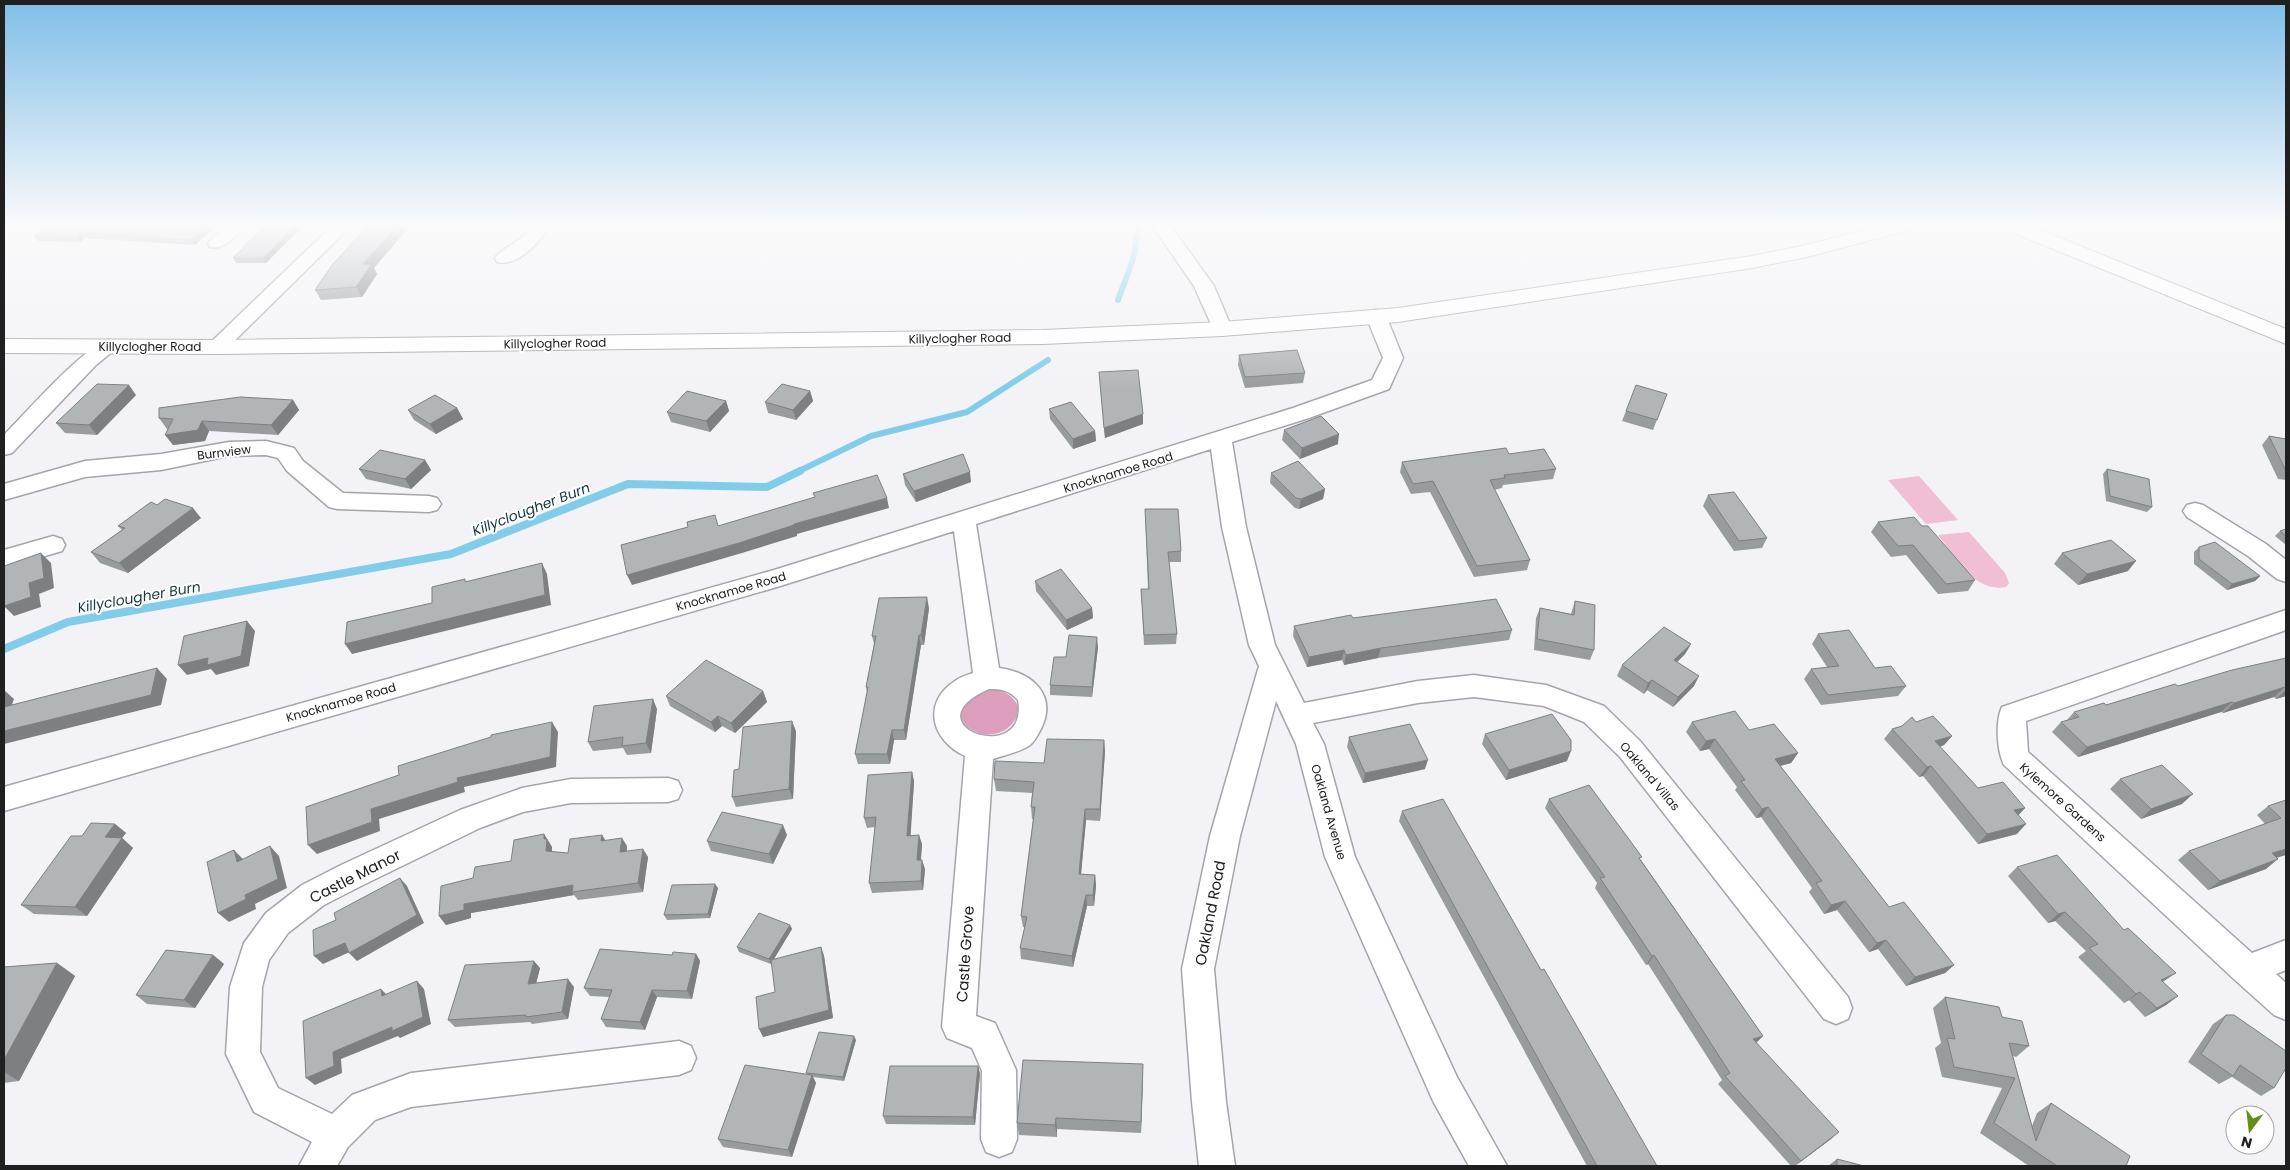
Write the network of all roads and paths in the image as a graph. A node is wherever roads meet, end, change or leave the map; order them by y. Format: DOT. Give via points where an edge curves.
graph roads {
  1 [pos="287,280"];
  2 [pos="1199,280"];
  3 [pos="1634,280"];
  4 [pos="2145,280"];
  5 [pos="1376,316"];
  6 [pos="1222,328"];
  7 [pos="2286,337"];
  8 [pos="4,346"];
  9 [pos="109,346"];
  10 [pos="217,347"];
  11 [pos="1221,440"];
  12 [pos="4,448"];
  13 [pos="4,492"];
  14 [pos="429,504"];
  15 [pos="2195,512"];
  16 [pos="964,520"];
  17 [pos="53,545"];
  18 [pos="4,559"];
  19 [pos="2286,573"];
  20 [pos="2286,620"];
  21 [pos="1272,666"];
  22 [pos="987,678"];
  23 [pos="1296,715"];
  24 [pos="980,748"];
  25 [pos="668,790"];
  26 [pos="4,799"];
  27 [pos="2286,955"];
  28 [pos="2247,970"];
  29 [pos="2286,1004"];
  30 [pos="1836,1008"];
  31 [pos="679,1058"];
  32 [pos="336,1135"];
  33 [pos="998,1139"];
  34 [pos="317,1166"];
  35 [pos="1216,1166"];
  36 [pos="1489,1166"];
  1 -- 10 [label="street"];
  2 -- 6 [label="street"];
  3 -- 5 [label="main road, Killyclogher Road"];
  4 -- 7 [label="main road"];
  5 -- 6 [label="main road, Killyclogher Road"];
  5 -- 11 [label="street, Knocknamoe Road" via="1393,358 1381,384"];
  6 -- 10 [label="main road, Killyclogher Road" via="1044,338"];
  8 -- 9 [label="main road, Killyclogher Road"];
  9 -- 10 [label="main road, Killyclogher Road"];
  9 -- 12 [label="street" via="89,361"];
  11 -- 16 [label="street, Knocknamoe Road"];
  11 -- 21 [label="street, Oakland Avenue" via="1234,527 1262,645"];
  13 -- 14 [label="street, Burnview" via="85,470 161,462 229,449 266,448 286,453 295,466 337,501"];
  15 -- 19 [label="street" via="2257,550"];
  16 -- 22 [label="street"];
  16 -- 26 [label="street, Knocknamoe Road" via="777,578"];
  17 -- 18 [label="street"];
  20 -- 28 [label="street, Kylemore Gardens" via="2012,715 2014,757"];
  21 -- 23 [label="street, Oakland Avenue"];
  21 -- 35 [label="street, Oakland Road" via="1225,836 1198,969"];
  22 -- 24 [label="street" via="970,683 956,693 948,706 946,720 952,733 964,743"];
  22 -- 24 [label="street" via="1008,680 1025,688 1034,703 1033,720 1022,736 1002,746"];
  23 -- 30 [label="street, Oakland Villas" via="1418,692 1474,686 1546,696 1594,714 1630,748"];
  23 -- 36 [label="street, Oakland Avenue" via="1310,744 1340,857 1445,1089"];
  24 -- 33 [label="street, Castle Grove" via="960,1027 983,1035 999,1070"];
  25 -- 32 [label="street, Castle Manor" via="571,791 522,800 470,819 352,875 313,895 277,923 255,954 246,986 243,1054 266,1100"];
  27 -- 28 [label="street"];
  28 -- 29 [label="street, Kylemore Gardens"];
  31 -- 32 [label="street" via="411,1090 364,1107"];
  32 -- 34 [label="street"];
}
